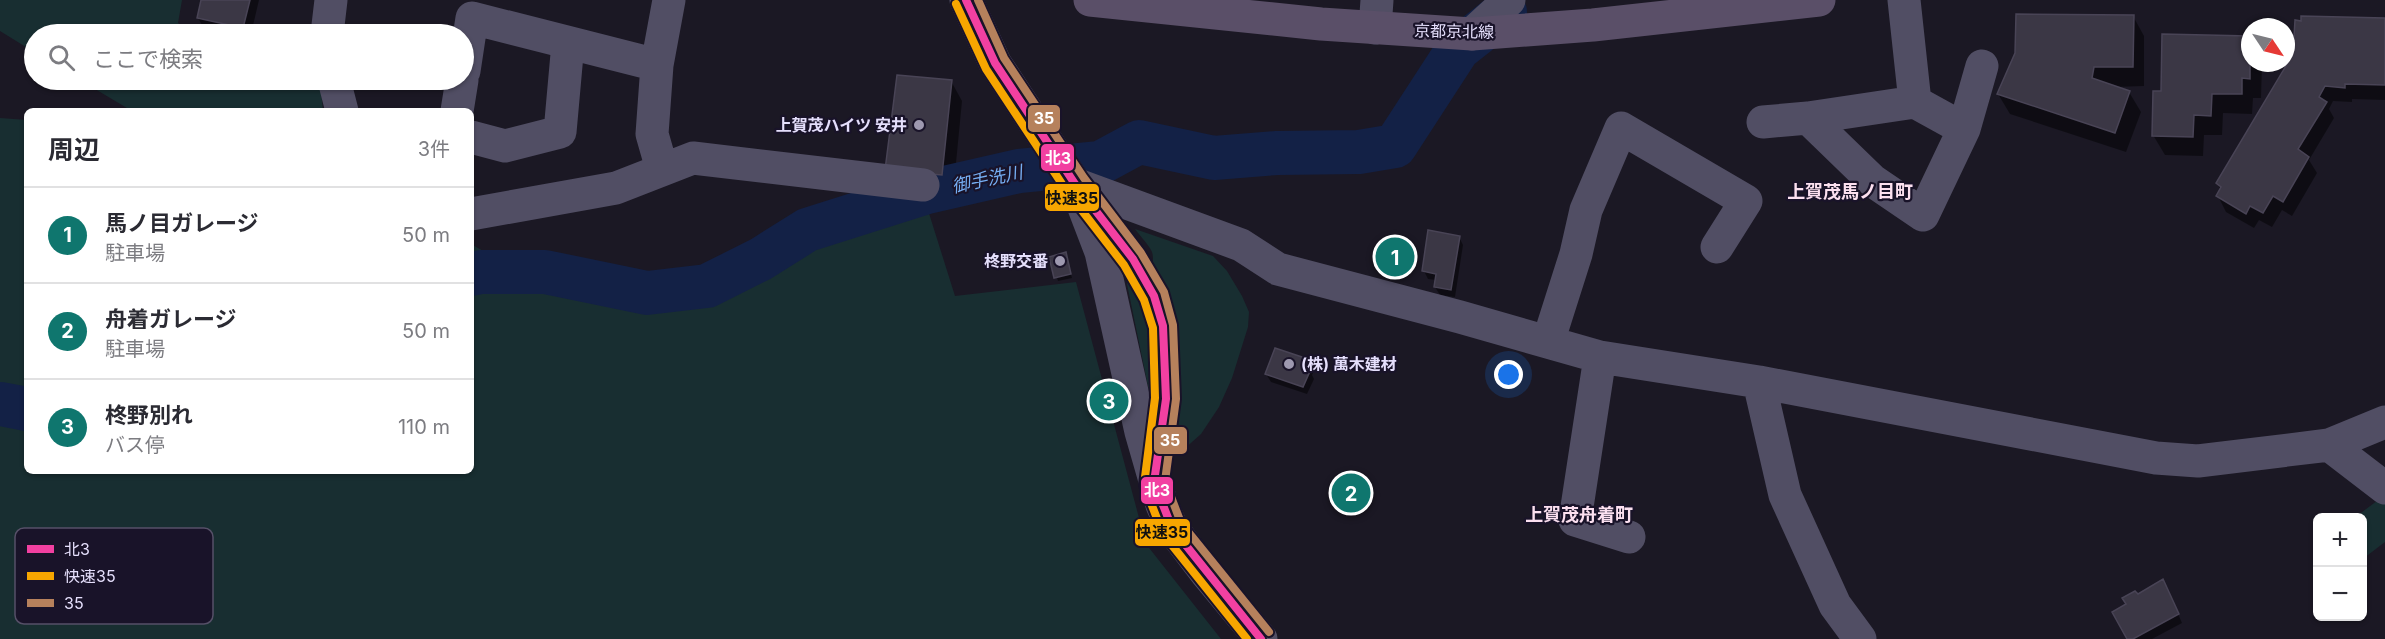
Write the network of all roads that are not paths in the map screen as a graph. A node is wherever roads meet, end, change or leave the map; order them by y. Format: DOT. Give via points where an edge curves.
graph roads {
  1 [pos="331,0"];
  2 [pos="669,0"];
  3 [pos="966,0"];
  4 [pos="1090,0"];
  5 [pos="1509,0"];
  6 [pos="1819,0"];
  7 [pos="1904,0"];
  8 [pos="1376,14"];
  9 [pos="328,24"];
  10 [pos="471,24"];
  11 [pos="1472,34"];
  12 [pos="568,43"];
  13 [pos="657,65"];
  14 [pos="1982,66"];
  15 [pos="337,90"];
  16 [pos="460,90"];
  17 [pos="1915,102"];
  18 [pos="341,108"];
  19 [pos="457,108"];
  20 [pos="1808,118"];
  21 [pos="1762,122"];
  22 [pos="1964,129"];
  23 [pos="474,138"];
  24 [pos="662,169"];
  25 [pos="1075,184"];
  26 [pos="923,185"];
  27 [pos="474,213"];
  28 [pos="1717,247"];
  29 [pos="1548,342"];
  30 [pos="1600,357"];
  31 [pos="1759,382"];
  32 [pos="2385,422"];
  33 [pos="2329,445"];
  34 [pos="2385,488"];
  35 [pos="1629,537"];
  36 [pos="1261,639"];
  37 [pos="1860,639"];
  1 -- 9 [label="street"];
  2 -- 13 [label="street"];
  3 -- 25 [label="street" via="995,63"];
  4 -- 8 [label="main road, 京都京北線" via="1140,7"];
  5 -- 11 [label="street"];
  6 -- 11 [label="main road, 京都京北線"];
  7 -- 17 [label="street"];
  8 -- 11 [label="main road, 京都京北線"];
  10 -- 12 [label="street" via="472,18"];
  12 -- 13 [label="street"];
  12 -- 23 [label="street" via="560,132 505,146"];
  13 -- 24 [label="street" via="652,134"];
  14 -- 22 [label="street"];
  15 -- 18 [label="street"];
  16 -- 19 [label="street"];
  17 -- 20 [label="street"];
  17 -- 22 [label="street"];
  20 -- 21 [label="street"];
  20 -- 22 [label="street" via="1873,182 1923,214"];
  24 -- 26 [label="street" via="693,158"];
  24 -- 27 [label="street" via="616,188"];
  25 -- 29 [label="street" via="1241,245 1278,269"];
  25 -- 36 [label="street" via="1101,252 1141,432 1162,505 1172,528"];
  28 -- 29 [label="street" via="1746,201 1622,128 1586,210"];
  29 -- 30 [label="street"];
  30 -- 31 [label="street"];
  30 -- 35 [label="street" via="1575,520"];
  31 -- 33 [label="street" via="2156,458 2199,461"];
  31 -- 37 [label="street" via="1785,495 1835,605"];
  32 -- 33 [label="street"];
  33 -- 34 [label="street"];
}
